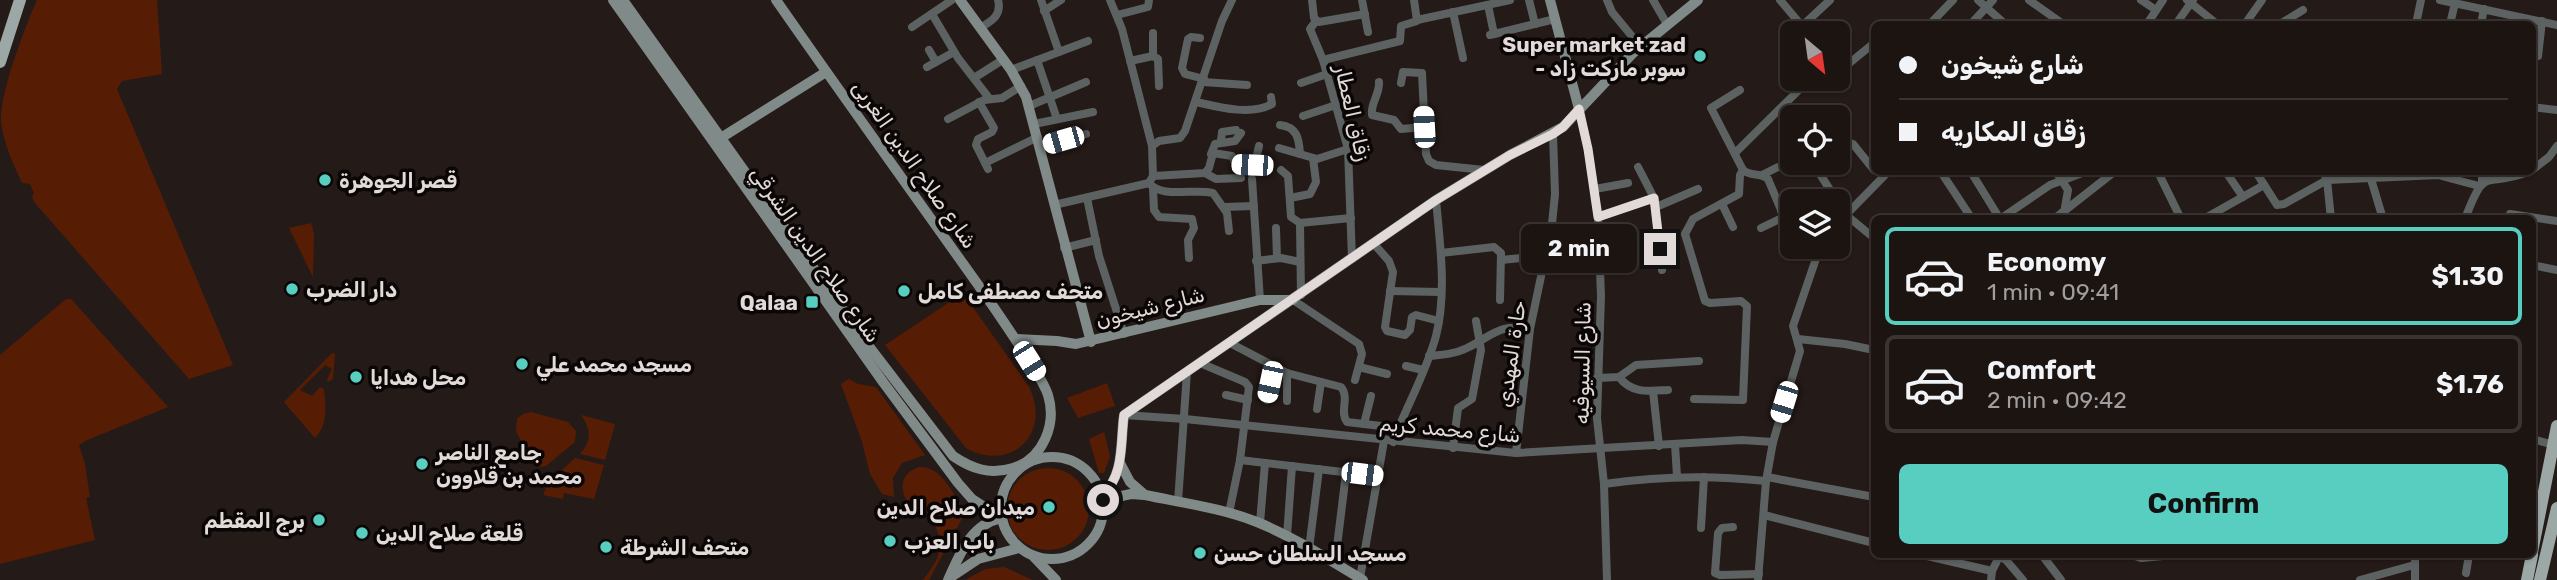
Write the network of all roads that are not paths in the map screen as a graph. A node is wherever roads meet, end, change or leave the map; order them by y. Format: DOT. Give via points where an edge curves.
graph roads {
  1 [pos="20,0"];
  2 [pos="613,0"];
  3 [pos="623,0"];
  4 [pos="776,0"];
  5 [pos="952,0"];
  6 [pos="960,0"];
  7 [pos="998,0"];
  8 [pos="1041,0"];
  9 [pos="1061,0"];
  10 [pos="1110,0"];
  11 [pos="1149,0"];
  12 [pos="1232,0"];
  13 [pos="1312,0"];
  14 [pos="1362,0"];
  15 [pos="1414,0"];
  16 [pos="1510,0"];
  17 [pos="1529,0"];
  18 [pos="1550,0"];
  19 [pos="1607,0"];
  20 [pos="1653,0"];
  21 [pos="1698,0"];
  22 [pos="1780,0"];
  23 [pos="1953,0"];
  24 [pos="1979,0"];
  25 [pos="1993,0"];
  26 [pos="2029,0"];
  27 [pos="2141,0"];
  28 [pos="2163,0"];
  29 [pos="2262,0"];
  30 [pos="2421,0"];
  31 [pos="2440,0"];
  32 [pos="1828,1"];
  33 [pos="2190,1"];
  34 [pos="1486,3"];
  35 [pos="2455,3"];
  36 [pos="1986,7"];
  37 [pos="2484,9"];
  38 [pos="1044,10"];
  39 [pos="2156,10"];
  40 [pos="2303,10"];
  41 [pos="1453,12"];
  42 [pos="932,14"];
  43 [pos="1365,14"];
  44 [pos="1117,15"];
  45 [pos="1555,19"];
  46 [pos="1417,20"];
  47 [pos="2513,20"];
  48 [pos="1316,21"];
  49 [pos="1933,21"];
  50 [pos="1974,21"];
  51 [pos="2002,21"];
  52 [pos="2059,21"];
  53 [pos="2149,21"];
  54 [pos="2178,21"];
  55 [pos="2213,21"];
  56 [pos="2247,21"];
  57 [pos="2285,21"];
  58 [pos="2417,21"];
  59 [pos="2452,21"];
  60 [pos="2482,21"];
  61 [pos="2542,21"];
  62 [pos="1535,24"];
  63 [pos="1667,24"];
  64 [pos="2557,25"];
  65 [pos="912,27"];
  66 [pos="980,28"];
  67 [pos="1368,32"];
  68 [pos="1153,33"];
  69 [pos="1200,38"];
  70 [pos="1088,41"];
  71 [pos="1871,45"];
  72 [pos="1640,46"];
  73 [pos="929,50"];
  74 [pos="954,52"];
  75 [pos="1059,52"];
  76 [pos="1153,56"];
  77 [pos="2538,56"];
  78 [pos="1462,58"];
  79 [pos="1004,59"];
  80 [pos="1037,60"];
  81 [pos="1323,60"];
  82 [pos="1130,61"];
  83 [pos="0,62"];
  84 [pos="936,62"];
  85 [pos="1850,63"];
  86 [pos="927,67"];
  87 [pos="1011,70"];
  88 [pos="826,72"];
  89 [pos="1327,74"];
  90 [pos="974,78"];
  91 [pos="1203,80"];
  92 [pos="1086,82"];
  93 [pos="1379,82"];
  94 [pos="1301,83"];
  95 [pos="1402,83"];
  96 [pos="1247,85"];
  97 [pos="1021,86"];
  98 [pos="1159,86"];
  99 [pos="1740,90"];
  100 [pos="1798,91"];
  101 [pos="1271,97"];
  102 [pos="989,98"];
  103 [pos="1050,98"];
  104 [pos="979,102"];
  105 [pos="1196,102"];
  106 [pos="1336,105"];
  107 [pos="1029,106"];
  108 [pos="2536,107"];
  109 [pos="1579,109"];
  110 [pos="2557,110"];
  111 [pos="1093,112"];
  112 [pos="1303,116"];
  113 [pos="948,119"];
  114 [pos="1057,119"];
  115 [pos="1034,124"];
  116 [pos="1280,125"];
  117 [pos="1424,127"];
  118 [pos="1238,132"];
  119 [pos="1086,134"];
  120 [pos="1553,134"];
  121 [pos="717,140"];
  122 [pos="1039,141"];
  123 [pos="1850,143"];
  124 [pos="1152,146"];
  125 [pos="1259,146"];
  126 [pos="2557,146"];
  127 [pos="1279,148"];
  128 [pos="1348,149"];
  129 [pos="1735,153"];
  130 [pos="1211,154"];
  131 [pos="1300,154"];
  132 [pos="1313,158"];
  133 [pos="1871,166"];
  134 [pos="1638,167"];
  135 [pos="1780,167"];
  136 [pos="2536,167"];
  137 [pos="1281,170"];
  138 [pos="1484,170"];
  139 [pos="1743,170"];
  140 [pos="1205,173"];
  141 [pos="1762,175"];
  142 [pos="1875,175"];
  143 [pos="1943,175"];
  144 [pos="1973,175"];
  145 [pos="2058,175"];
  146 [pos="2078,175"];
  147 [pos="2110,175"];
  148 [pos="2159,175"];
  149 [pos="2228,175"];
  150 [pos="2258,175"];
  151 [pos="2482,175"];
  152 [pos="2519,175"];
  153 [pos="2325,176"];
  154 [pos="1241,178"];
  155 [pos="2371,179"];
  156 [pos="1252,180"];
  157 [pos="2063,181"];
  158 [pos="1152,182"];
  159 [pos="1628,183"];
  160 [pos="2480,184"];
  161 [pos="2264,186"];
  162 [pos="1595,189"];
  163 [pos="1698,189"];
  164 [pos="2243,197"];
  165 [pos="1087,198"];
  166 [pos="1290,198"];
  167 [pos="1436,200"];
  168 [pos="1655,202"];
  169 [pos="1722,204"];
  170 [pos="1054,205"];
  171 [pos="1254,206"];
  172 [pos="1224,207"];
  173 [pos="1780,207"];
  174 [pos="1850,209"];
  175 [pos="2066,209"];
  176 [pos="2510,214"];
  177 [pos="1969,215"];
  178 [pos="1998,215"];
  179 [pos="2006,215"];
  180 [pos="2059,215"];
  181 [pos="2064,215"];
  182 [pos="2179,215"];
  183 [pos="2211,215"];
  184 [pos="2330,215"];
  185 [pos="2382,215"];
  186 [pos="2467,215"];
  187 [pos="2518,215"];
  188 [pos="1780,216"];
  189 [pos="1598,217"];
  190 [pos="1850,217"];
  191 [pos="2536,217"];
  192 [pos="1351,218"];
  193 [pos="2557,220"];
  194 [pos="1300,223"];
  195 [pos="1733,227"];
  196 [pos="1276,228"];
  197 [pos="1761,228"];
  198 [pos="1229,231"];
  199 [pos="1871,235"];
  200 [pos="1096,240"];
  201 [pos="1374,244"];
  202 [pos="1064,248"];
  203 [pos="1441,253"];
  204 [pos="1189,258"];
  205 [pos="1276,258"];
  206 [pos="1352,259"];
  207 [pos="1815,259"];
  208 [pos="1501,260"];
  209 [pos="1545,260"];
  210 [pos="1256,261"];
  211 [pos="1300,262"];
  212 [pos="2536,266"];
  213 [pos="1662,270"];
  214 [pos="2557,270"];
  215 [pos="1390,291"];
  216 [pos="1440,292"];
  217 [pos="1297,298"];
  218 [pos="1260,300"];
  219 [pos="1500,300"];
  220 [pos="1439,321"];
  221 [pos="1476,321"];
  222 [pos="1530,329"];
  223 [pos="1124,334"];
  224 [pos="1016,339"];
  225 [pos="1798,339"];
  226 [pos="1481,340"];
  227 [pos="1091,342"];
  228 [pos="1230,343"];
  229 [pos="1871,348"];
  230 [pos="1429,356"];
  231 [pos="1699,361"];
  232 [pos="1200,363"];
  233 [pos="1274,365"];
  234 [pos="1406,366"];
  235 [pos="1359,367"];
  236 [pos="1423,370"];
  237 [pos="1187,372"];
  238 [pos="1287,373"];
  239 [pos="1387,373"];
  240 [pos="1619,377"];
  241 [pos="1597,378"];
  242 [pos="1355,380"];
  243 [pos="1321,382"];
  244 [pos="1668,390"];
  245 [pos="1653,391"];
  246 [pos="1226,395"];
  247 [pos="1371,396"];
  248 [pos="1693,399"];
  249 [pos="1248,400"];
  250 [pos="1267,400"];
  251 [pos="1287,401"];
  252 [pos="1317,410"];
  253 [pos="1124,415"];
  254 [pos="1185,419"];
  255 [pos="1364,424"];
  256 [pos="2557,425"];
  257 [pos="1245,426"];
  258 [pos="1398,428"];
  259 [pos="2536,440"];
  260 [pos="1389,442"];
  261 [pos="1773,442"];
  262 [pos="1675,444"];
  263 [pos="2554,445"];
  264 [pos="1659,446"];
  265 [pos="1453,448"];
  266 [pos="1601,450"];
  267 [pos="1516,453"];
  268 [pos="1240,460"];
  269 [pos="1027,461"];
  270 [pos="1265,463"];
  271 [pos="1120,464"];
  272 [pos="1292,466"];
  273 [pos="1319,469"];
  274 [pos="1346,473"];
  275 [pos="1377,476"];
  276 [pos="1677,476"];
  277 [pos="1704,477"];
  278 [pos="1767,479"];
  279 [pos="1604,484"];
  280 [pos="1145,495"];
  281 [pos="1871,496"];
  282 [pos="1103,498"];
  283 [pos="1178,502"];
  284 [pos="2557,508"];
  285 [pos="1229,513"];
  286 [pos="1764,515"];
  287 [pos="1001,518"];
  288 [pos="2536,520"];
  289 [pos="1260,523"];
  290 [pos="1733,527"];
  291 [pos="1701,528"];
  292 [pos="1286,536"];
  293 [pos="1871,542"];
  294 [pos="1020,548"];
  295 [pos="1309,549"];
  296 [pos="1034,556"];
  297 [pos="1940,558"];
  298 [pos="1999,558"];
  299 [pos="2004,558"];
  300 [pos="2044,558"];
  301 [pos="2415,558"];
  302 [pos="2468,558"];
  303 [pos="2531,558"];
  304 [pos="1335,563"];
  305 [pos="2414,565"];
  306 [pos="2466,573"];
  307 [pos="1991,575"];
  308 [pos="1715,576"];
  309 [pos="1759,577"];
  310 [pos="948,579"];
  311 [pos="1362,579"];
  312 [pos="1056,580"];
  313 [pos="1607,580"];
  314 [pos="2022,580"];
  315 [pos="2061,580"];
  316 [pos="2360,580"];
  317 [pos="2415,580"];
  318 [pos="2527,580"];
  319 [pos="2540,580"];
  1 -- 83 [label="main road"];
  2 -- 121 [label="main road, شارع صلاح الدين الشرقي"];
  3 -- 121 [label="main road, شارع صلاح الدين الشرقي"];
  4 -- 88 [label="main road, شارع صلاح الدين الغربى"];
  5 -- 42 [label="street"];
  6 -- 66 [label="main road"];
  7 -- 66 [label="street" via="997,15"];
  8 -- 38 [label="street"];
  9 -- 38 [label="street"];
  10 -- 44 [label="street"];
  11 -- 44 [label="street" via="1148,7"];
  12 -- 91 [label="street"];
  13 -- 48 [label="street, زقاق العطار"];
  14 -- 43 [label="street"];
  15 -- 46 [label="street"];
  16 -- 34 [label="street"];
  17 -- 62 [label="street"];
  18 -- 45 [label="main road"];
  19 -- 72 [label="street"];
  20 -- 63 [label="street"];
  21 -- 63 [label="main road"];
  22 -- 32 [label="street" via="1801,27"];
  23 -- 49 [label="street"];
  24 -- 36 [label="street"];
  25 -- 36 [label="street"];
  26 -- 52 [label="street"];
  27 -- 39 [label="street"];
  28 -- 39 [label="street"];
  29 -- 56 [label="street"];
  30 -- 58 [label="street"];
  31 -- 35 [label="street"];
  33 -- 54 [label="street"];
  33 -- 55 [label="street"];
  34 -- 41 [label="street"];
  34 -- 62 [label="street" via="1492,34"];
  35 -- 37 [label="street"];
  35 -- 59 [label="street"];
  36 -- 50 [label="street"];
  36 -- 51 [label="street"];
  37 -- 47 [label="street"];
  37 -- 60 [label="street"];
  38 -- 75 [label="street"];
  39 -- 53 [label="street"];
  40 -- 57 [label="street"];
  41 -- 46 [label="street"];
  41 -- 78 [label="street"];
  42 -- 65 [label="street"];
  42 -- 74 [label="street"];
  43 -- 48 [label="street"];
  43 -- 67 [label="street"];
  44 -- 82 [label="street"];
  45 -- 62 [label="street"];
  45 -- 109 [label="main road"];
  46 -- 81 [label="street" via="1401,26 1400,41"];
  47 -- 61 [label="street"];
  48 -- 81 [label="street, زقاق العطار" via="1311,35"];
  61 -- 64 [label="street"];
  61 -- 77 [label="street"];
  63 -- 72 [label="main road"];
  66 -- 79 [label="main road"];
  68 -- 76 [label="street"];
  69 -- 91 [label="street" via="1188,39 1182,68 1185,74"];
  70 -- 75 [label="street"];
  71 -- 85 [label="street"];
  72 -- 109 [label="main road"];
  73 -- 84 [label="street"];
  74 -- 84 [label="street"];
  74 -- 90 [label="street"];
  75 -- 80 [label="street"];
  76 -- 82 [label="street"];
  76 -- 98 [label="street" via="1158,59"];
  79 -- 87 [label="main road"];
  79 -- 90 [label="street"];
  80 -- 87 [label="street"];
  80 -- 103 [label="street"];
  81 -- 89 [label="street, زقاق العطار"];
  82 -- 124 [label="street"];
  84 -- 86 [label="street"];
  87 -- 97 [label="main road"];
  88 -- 121 [label="main road"];
  88 -- 224 [label="main road, شارع صلاح الدين الغربى"];
  89 -- 94 [label="street"];
  89 -- 106 [label="street, زقاق العطار"];
  90 -- 102 [label="street"];
  91 -- 96 [label="street"];
  91 -- 105 [label="street"];
  92 -- 103 [label="street"];
  93 -- 117 [label="street" via="1372,115 1392,120 1401,129"];
  95 -- 117 [label="street" via="1403,72 1422,73"];
  97 -- 102 [label="street" via="1002,98"];
  97 -- 107 [label="main road"];
  99 -- 129 [label="street" via="1711,108"];
  100 -- 129 [label="street"];
  101 -- 105 [label="street" via="1272,104 1262,108"];
  102 -- 104 [label="street"];
  103 -- 107 [label="street"];
  103 -- 114 [label="street"];
  104 -- 113 [label="street"];
  104 -- 122 [label="street" via="993,128 976,142 986,166"];
  105 -- 124 [label="street" via="1183,136"];
  106 -- 112 [label="street"];
  106 -- 128 [label="street, زقاق العطار"];
  107 -- 115 [label="main road"];
  108 -- 110 [label="street"];
  109 -- 120 [label="main road"];
  109 -- 162 [label="street, شارع السيوفيه"];
  111 -- 114 [label="street"];
  114 -- 115 [label="street"];
  115 -- 122 [label="main road"];
  116 -- 131 [label="street" via="1294,130"];
  117 -- 138 [label="street" via="1430,161"];
  118 -- 130 [label="street" via="1223,132"];
  119 -- 122 [label="street"];
  120 -- 138 [label="main road"];
  120 -- 209 [label="street, حارة المهدي" via="1555,194"];
  121 -- 269 [label="main road, شارع صلاح الدين الشرقي" via="953,456 984,471 1002,471"];
  121 -- 287 [label="main road, شارع صلاح الدين الشرقي" via="958,483 972,499"];
  122 -- 170 [label="main road"];
  123 -- 133 [label="street"];
  124 -- 158 [label="street"];
  125 -- 130 [label="street" via="1252,165 1236,164 1232,156"];
  126 -- 136 [label="street"];
  127 -- 131 [label="street"];
  128 -- 132 [label="street"];
  128 -- 192 [label="street, زقاق العطار"];
  129 -- 139 [label="street"];
  130 -- 140 [label="street"];
  131 -- 132 [label="street"];
  132 -- 166 [label="street" via="1316,182 1310,194"];
  134 -- 168 [label="street"];
  135 -- 141 [label="street"];
  137 -- 166 [label="street" via="1288,176"];
  138 -- 167 [label="main road"];
  139 -- 141 [label="street"];
  139 -- 169 [label="street" via="1739,194"];
  140 -- 154 [label="street"];
  140 -- 158 [label="street"];
  141 -- 173 [label="street"];
  142 -- 174 [label="street"];
  143 -- 177 [label="street"];
  144 -- 178 [label="street"];
  145 -- 157 [label="street"];
  146 -- 157 [label="street"];
  147 -- 175 [label="street"];
  148 -- 182 [label="street"];
  149 -- 164 [label="street"];
  150 -- 161 [label="street"];
  151 -- 160 [label="street"];
  152 -- 160 [label="street"];
  153 -- 155 [label="street"];
  153 -- 161 [label="street" via="2284,204 2274,203"];
  153 -- 184 [label="street"];
  155 -- 160 [label="street" via="2438,175"];
  155 -- 185 [label="street"];
  156 -- 171 [label="street"];
  157 -- 175 [label="street" via="2068,190"];
  157 -- 179 [label="street"];
  158 -- 165 [label="street"];
  158 -- 172 [label="street" via="1161,191 1213,193"];
  158 -- 204 [label="street" via="1154,210 1159,216 1192,219"];
  159 -- 162 [label="street"];
  160 -- 186 [label="street"];
  161 -- 164 [label="street"];
  162 -- 189 [label="street, شارع السيوفيه"];
  163 -- 168 [label="street"];
  164 -- 183 [label="street"];
  165 -- 170 [label="street"];
  165 -- 200 [label="street"];
  166 -- 194 [label="street" via="1293,220"];
  167 -- 201 [label="main road"];
  167 -- 203 [label="street"];
  168 -- 189 [label="street"];
  168 -- 213 [label="street"];
  169 -- 195 [label="street"];
  169 -- 248 [label="street" via="1693,219 1685,234 1705,301 1741,301 1747,306 1744,400"];
  170 -- 202 [label="main road"];
  171 -- 172 [label="street"];
  171 -- 210 [label="street"];
  172 -- 198 [label="street"];
  175 -- 180 [label="street"];
  175 -- 181 [label="street"];
  176 -- 187 [label="street"];
  188 -- 197 [label="street"];
  189 -- 241 [label="street, شارع السيوفيه"];
  190 -- 199 [label="street"];
  191 -- 193 [label="street"];
  192 -- 194 [label="street"];
  192 -- 206 [label="street, زقاق العطار"];
  194 -- 211 [label="street"];
  196 -- 205 [label="street"];
  200 -- 202 [label="street"];
  200 -- 223 [label="street"];
  201 -- 206 [label="main road"];
  201 -- 215 [label="street" via="1392,266"];
  202 -- 227 [label="main road"];
  203 -- 208 [label="street" via="1494,247"];
  203 -- 216 [label="street"];
  205 -- 210 [label="street"];
  205 -- 211 [label="street"];
  206 -- 217 [label="main road"];
  207 -- 225 [label="street" via="1793,326"];
  208 -- 209 [label="street"];
  208 -- 219 [label="street"];
  209 -- 222 [label="street, حارة المهدي"];
  210 -- 218 [label="street"];
  211 -- 217 [label="street"];
  212 -- 214 [label="street"];
  215 -- 216 [label="street"];
  215 -- 220 [label="street" via="1385,327 1389,333 1407,334 1416,315"];
  216 -- 220 [label="street"];
  217 -- 218 [label="main road, شارع شيخون"];
  217 -- 228 [label="main road"];
  217 -- 235 [label="street" via="1359,344"];
  218 -- 223 [label="main road, شارع شيخون"];
  220 -- 230 [label="street"];
  221 -- 226 [label="street"];
  222 -- 226 [label="street" via="1503,327"];
  222 -- 267 [label="street, حارة المهدي"];
  223 -- 227 [label="main road, شارع شيخون"];
  224 -- 227 [label="main road, شارع شيخون"];
  224 -- 269 [label="main road, شارع صلاح الدين الغربى" via="1042,383 1051,421 1046,439"];
  225 -- 229 [label="street"];
  225 -- 261 [label="street" via="1800,351"];
  226 -- 230 [label="street" via="1456,352"];
  226 -- 265 [label="street" via="1472,397 1458,408"];
  228 -- 232 [label="main road"];
  228 -- 233 [label="street"];
  230 -- 236 [label="street"];
  231 -- 240 [label="street" via="1636,365"];
  232 -- 237 [label="main road"];
  232 -- 249 [label="street" via="1245,382"];
  233 -- 238 [label="street"];
  233 -- 250 [label="street"];
  234 -- 236 [label="street"];
  235 -- 239 [label="street"];
  235 -- 242 [label="street"];
  236 -- 258 [label="street"];
  237 -- 253 [label="main road"];
  237 -- 254 [label="street"];
  238 -- 243 [label="street"];
  238 -- 251 [label="street"];
  240 -- 241 [label="street"];
  240 -- 245 [label="street" via="1631,388"];
  241 -- 266 [label="street, شارع السيوفيه"];
  243 -- 252 [label="street"];
  243 -- 255 [label="street" via="1343,389 1346,421"];
  244 -- 245 [label="street"];
  245 -- 264 [label="street"];
  246 -- 249 [label="street"];
  247 -- 255 [label="street"];
  249 -- 257 [label="street"];
  253 -- 254 [label="street, شارع محمد كريم"];
  253 -- 271 [label="main road"];
  254 -- 257 [label="street, شارع محمد كريم"];
  254 -- 283 [label="street"];
  255 -- 258 [label="street"];
  256 -- 263 [label="main road"];
  257 -- 260 [label="street, شارع محمد كريم"];
  257 -- 268 [label="street"];
  258 -- 260 [label="street"];
  259 -- 263 [label="street"];
  260 -- 265 [label="street, شارع محمد كريم"];
  260 -- 275 [label="street"];
  261 -- 262 [label="street, شارع محمد كريم"];
  261 -- 278 [label="street"];
  262 -- 264 [label="street, شارع محمد كريم"];
  262 -- 276 [label="street"];
  263 -- 288 [label="main road"];
  264 -- 266 [label="street, شارع محمد كريم"];
  265 -- 267 [label="street, شارع محمد كريم"];
  266 -- 267 [label="street, شارع محمد كريم"];
  266 -- 279 [label="street, شارع السيوفيه"];
  268 -- 270 [label="street"];
  268 -- 285 [label="street"];
  269 -- 282 [label="main road" via="1056,456 1072,460 1086,468"];
  269 -- 287 [label="main road" via="1001,497"];
  270 -- 272 [label="street"];
  270 -- 289 [label="street"];
  271 -- 280 [label="main road" via="1130,482"];
  271 -- 282 [label="main road"];
  272 -- 273 [label="street"];
  272 -- 292 [label="street"];
  273 -- 274 [label="street"];
  273 -- 295 [label="street"];
  274 -- 275 [label="street"];
  274 -- 304 [label="street"];
  275 -- 311 [label="street"];
  276 -- 277 [label="street"];
  276 -- 279 [label="street"];
  277 -- 278 [label="street"];
  277 -- 291 [label="street"];
  278 -- 281 [label="street"];
  278 -- 286 [label="street"];
  279 -- 313 [label="street, شارع السيوفيه"];
  280 -- 282 [label="main road"];
  280 -- 283 [label="main road"];
  282 -- 296 [label="main road" via="1097,534 1080,551 1058,559"];
  283 -- 285 [label="main road"];
  284 -- 319 [label="main road"];
  285 -- 289 [label="main road"];
  286 -- 293 [label="street"];
  286 -- 309 [label="street"];
  287 -- 294 [label="main road"];
  287 -- 310 [label="main road" via="972,534"];
  289 -- 292 [label="main road"];
  290 -- 308 [label="street" via="1718,533"];
  292 -- 295 [label="main road"];
  294 -- 296 [label="main road"];
  294 -- 310 [label="main road" via="978,559"];
  295 -- 304 [label="main road"];
  296 -- 312 [label="main road"];
  297 -- 307 [label="street"];
  298 -- 307 [label="street"];
  299 -- 314 [label="street"];
  300 -- 315 [label="street"];
  301 -- 305 [label="street"];
  302 -- 306 [label="street"];
  303 -- 318 [label="main road"];
  304 -- 311 [label="main road"];
  305 -- 316 [label="street"];
  305 -- 317 [label="street"];
  308 -- 309 [label="street"];
}
